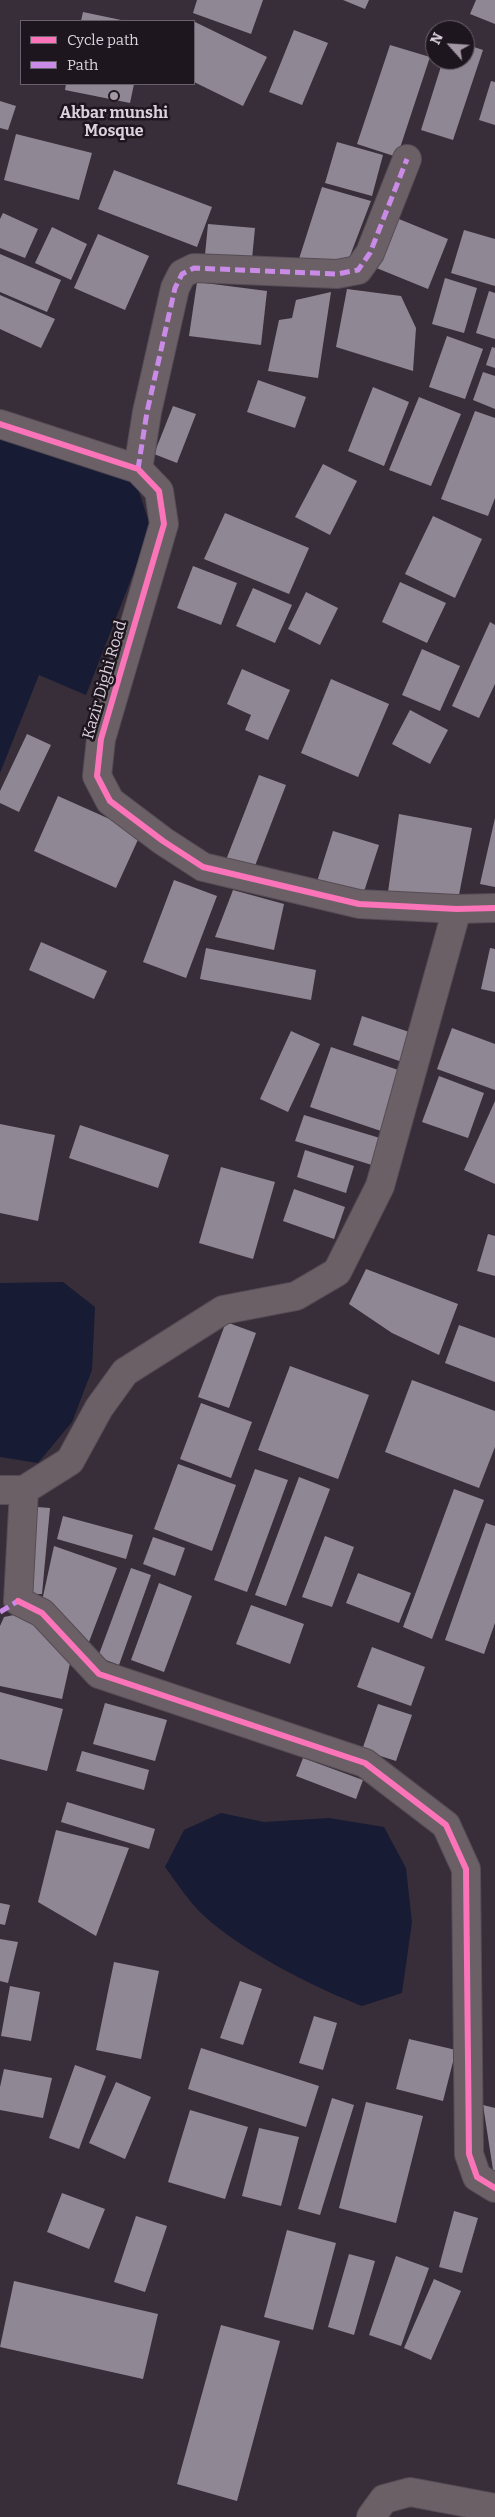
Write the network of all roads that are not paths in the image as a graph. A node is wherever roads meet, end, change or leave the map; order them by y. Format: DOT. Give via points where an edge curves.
graph roads {
  1 [pos="408,159"];
  2 [pos="0,424"];
  3 [pos="138,469"];
  4 [pos="495,908"];
  5 [pos="457,909"];
  6 [pos="12,1490"];
  7 [pos="9,1606"];
  8 [pos="495,2188"];
  9 [pos="495,2508"];
  10 [pos="371,2517"];
  1 -- 3 [label="street" via="370,253 358,270 337,274 194,268 182,274 175,288 151,393"];
  2 -- 3 [label="street, Kazir Dighi Road"];
  3 -- 5 [label="street, Kazir Dighi Road" via="159,491 164,524 101,739 97,776 110,800 203,867 359,904"];
  4 -- 5 [label="street, Kazir Dighi Road"];
  5 -- 6 [label="street" via="380,1186 337,1272 296,1296 224,1310 125,1372 99,1408 70,1460"];
  6 -- 7 [label="street"];
  7 -- 8 [label="street" via="42,1613 99,1674 365,1763 446,1825 466,1869 469,2154 478,2177"];
  9 -- 10 [label="street" via="410,2492 384,2500"];
}
